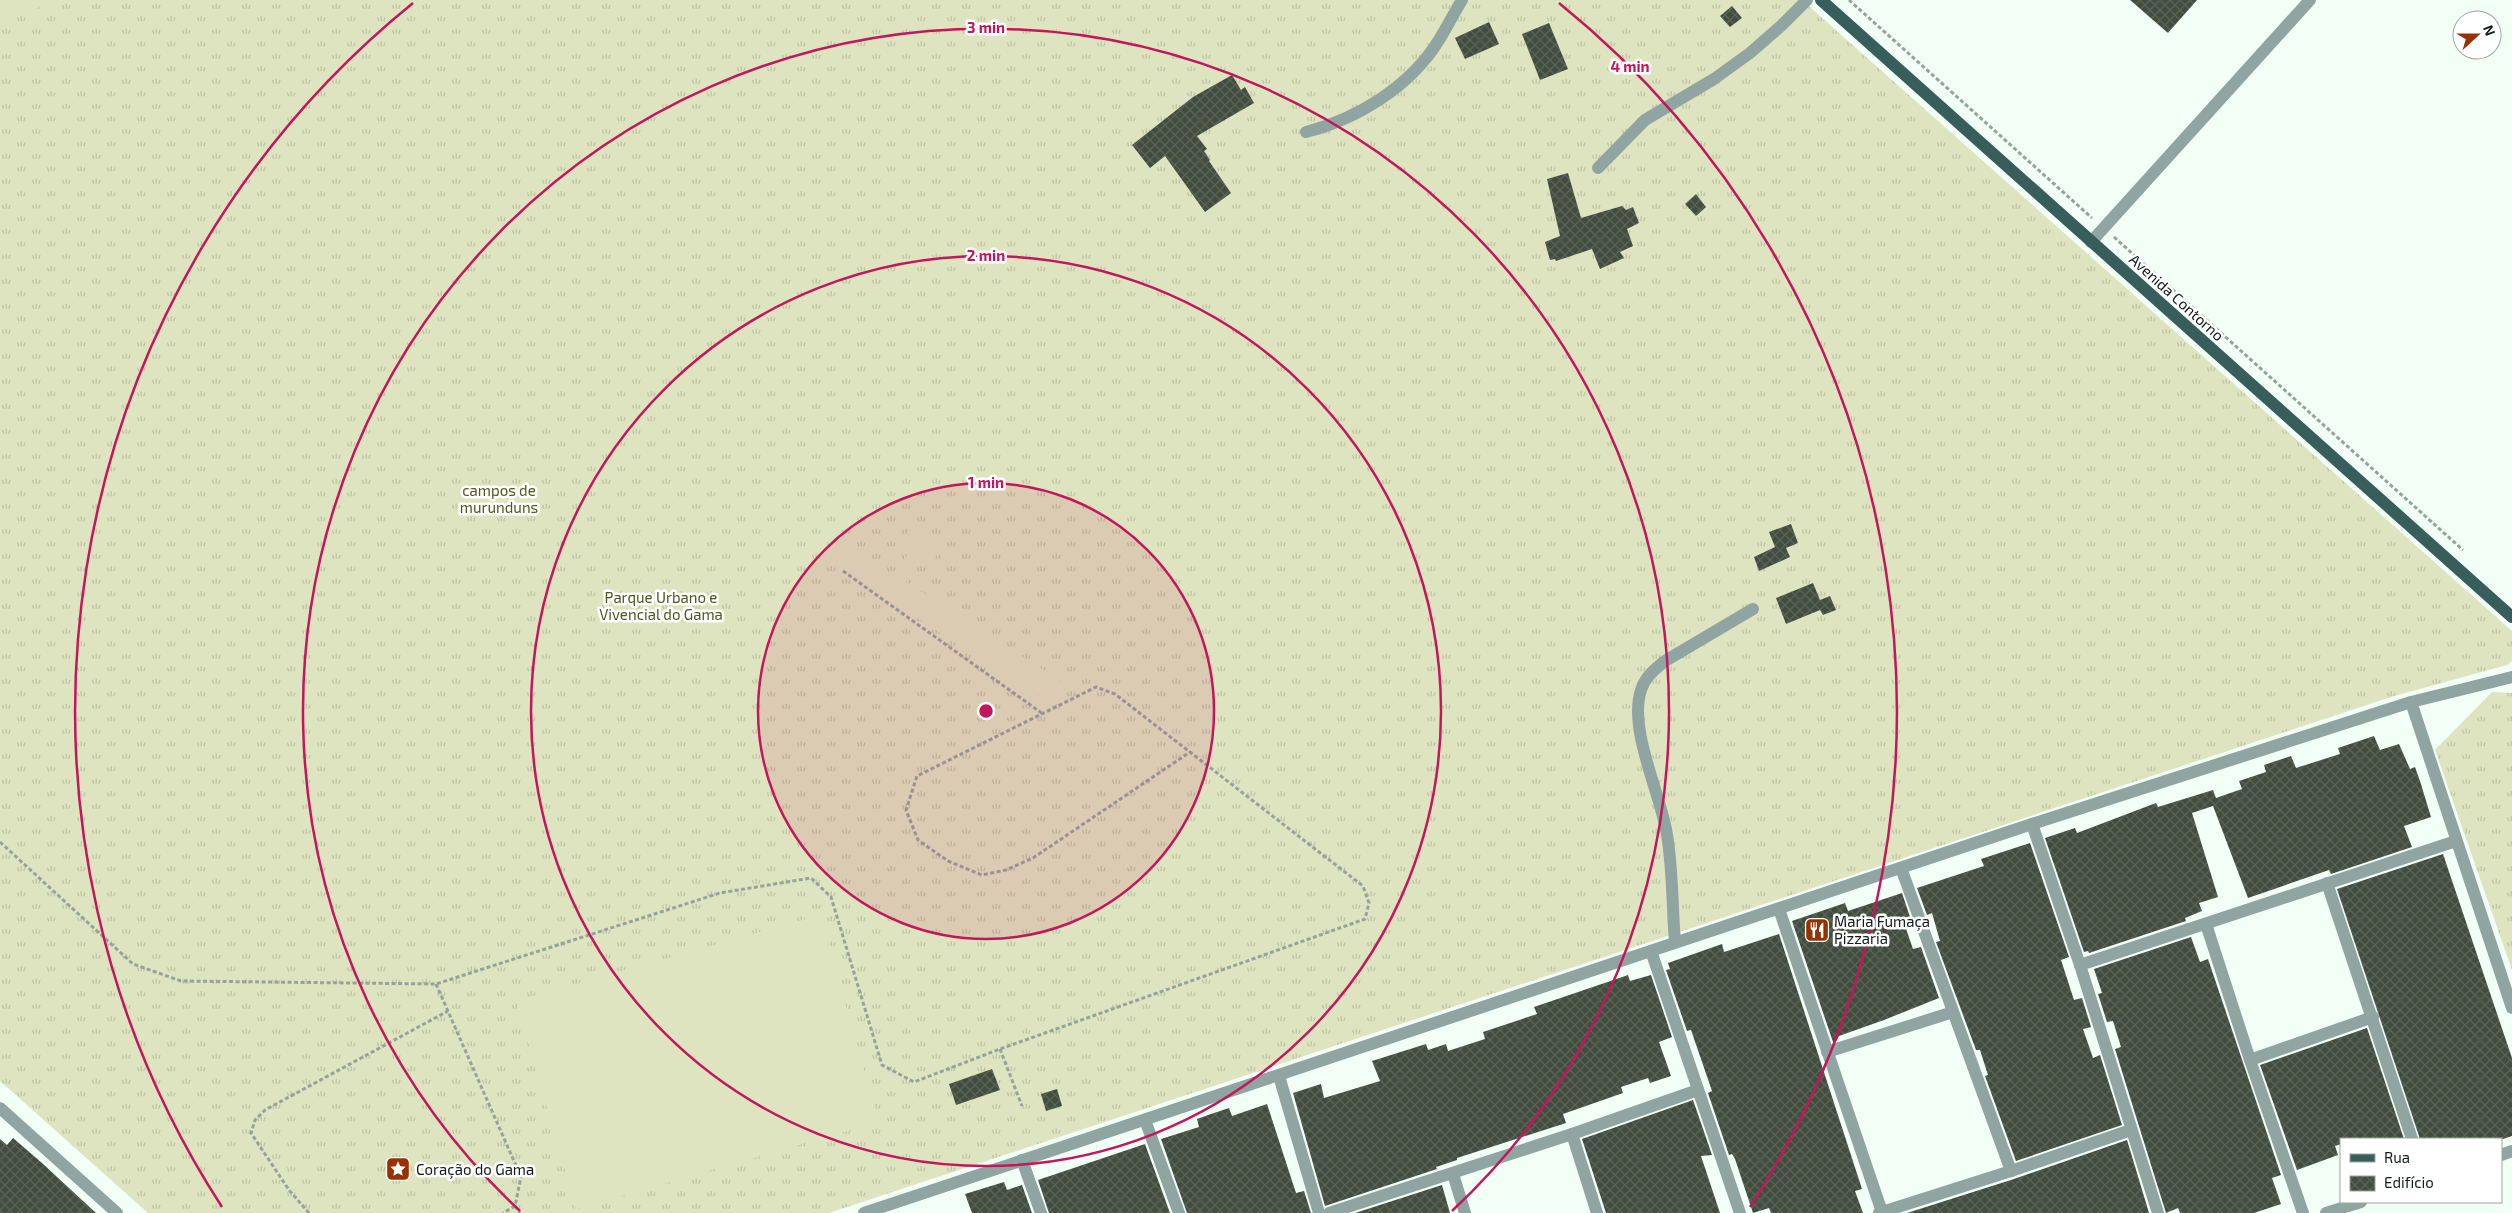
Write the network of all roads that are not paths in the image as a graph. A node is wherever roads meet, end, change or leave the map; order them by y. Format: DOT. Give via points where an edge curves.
graph roads {
  1 [pos="1462,0"];
  2 [pos="1807,0"];
  3 [pos="1821,0"];
  4 [pos="2310,0"];
  5 [pos="1306,132"];
  6 [pos="1598,168"];
  7 [pos="2090,242"];
  8 [pos="1753,609"];
  9 [pos="2512,616"];
  10 [pos="2512,677"];
  11 [pos="2411,702"];
  12 [pos="2032,824"];
  13 [pos="2456,841"];
  14 [pos="1901,868"];
  15 [pos="2327,883"];
  16 [pos="1778,909"];
  17 [pos="2206,924"];
  18 [pos="1675,942"];
  19 [pos="1651,950"];
  20 [pos="2080,965"];
  21 [pos="2512,1008"];
  22 [pos="1953,1012"];
  23 [pos="2373,1017"];
  24 [pos="1827,1052"];
  25 [pos="2250,1060"];
  26 [pos="1279,1076"];
  27 [pos="1698,1090"];
  28 [pos="0,1108"];
  29 [pos="1144,1120"];
  30 [pos="2131,1130"];
  31 [pos="1572,1134"];
  32 [pos="2412,1138"];
  33 [pos="1022,1160"];
  34 [pos="2011,1172"];
  35 [pos="1453,1174"];
  36 [pos="2358,1203"];
  37 [pos="899,1208"];
  38 [pos="1880,1212"];
  39 [pos="118,1213"];
  40 [pos="864,1213"];
  41 [pos="1041,1213"];
  42 [pos="1178,1213"];
  43 [pos="1319,1213"];
  44 [pos="1329,1213"];
  45 [pos="1465,1213"];
  46 [pos="1597,1213"];
  47 [pos="1740,1213"];
  48 [pos="2158,1213"];
  49 [pos="2303,1213"];
  50 [pos="2326,1213"];
  1 -- 5 [label="street" via="1438,42 1394,90 1327,127"];
  2 -- 6 [label="street" via="1750,53 1714,79 1645,120"];
  3 -- 7 [label="main road, Avenida Contorno"];
  4 -- 7 [label="street"];
  7 -- 9 [label="main road, Avenida Contorno"];
  8 -- 18 [label="street" via="1665,661 1653,671 1641,690 1640,728 1668,838"];
  10 -- 11 [label="street"];
  11 -- 12 [label="street"];
  11 -- 13 [label="street"];
  12 -- 14 [label="street"];
  12 -- 20 [label="street"];
  13 -- 15 [label="street"];
  13 -- 21 [label="street"];
  14 -- 16 [label="street"];
  14 -- 22 [label="street"];
  15 -- 17 [label="street"];
  15 -- 23 [label="street"];
  16 -- 18 [label="street"];
  16 -- 24 [label="street"];
  17 -- 20 [label="street"];
  17 -- 25 [label="street"];
  18 -- 19 [label="street"];
  19 -- 26 [label="street"];
  19 -- 27 [label="street"];
  20 -- 30 [label="street"];
  22 -- 24 [label="street"];
  22 -- 34 [label="street"];
  23 -- 25 [label="street"];
  23 -- 32 [label="street"];
  24 -- 38 [label="street"];
  25 -- 49 [label="street"];
  26 -- 29 [label="street"];
  26 -- 43 [label="street"];
  27 -- 31 [label="street"];
  27 -- 47 [label="street"];
  28 -- 39 [label="street"];
  29 -- 33 [label="street"];
  29 -- 42 [label="street"];
  30 -- 34 [label="street"];
  30 -- 48 [label="street"];
  31 -- 35 [label="street"];
  31 -- 46 [label="street"];
  33 -- 37 [label="street"];
  33 -- 41 [label="street"];
  34 -- 38 [label="street"];
  35 -- 44 [label="street"];
  35 -- 45 [label="street"];
  36 -- 50 [label="street"];
  37 -- 40 [label="street"];
}
